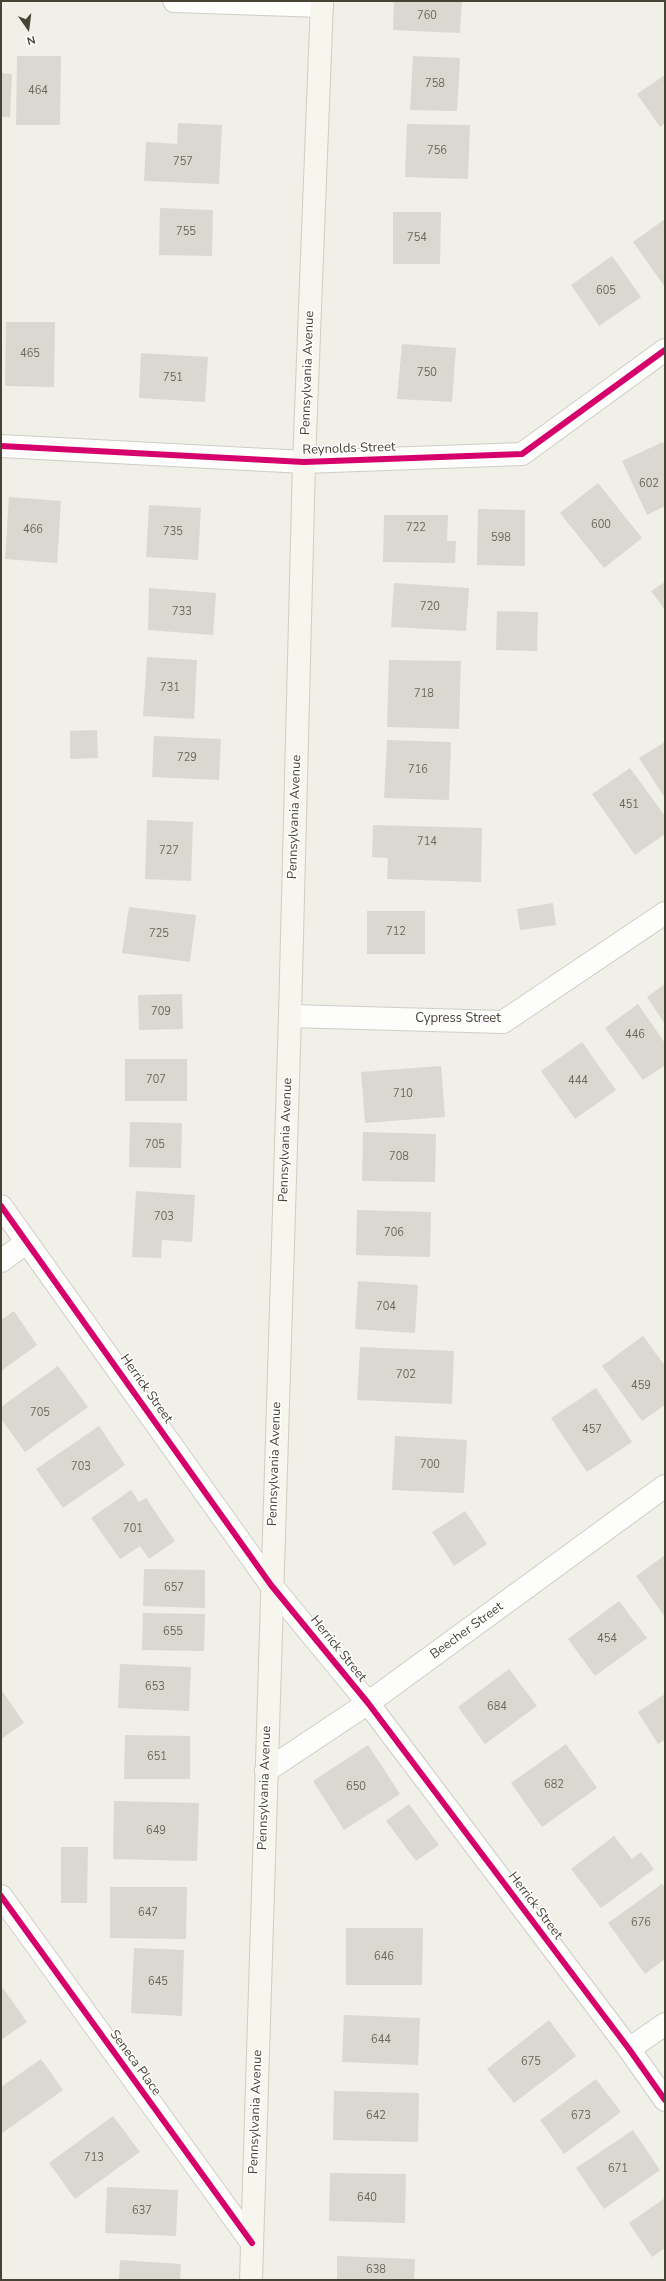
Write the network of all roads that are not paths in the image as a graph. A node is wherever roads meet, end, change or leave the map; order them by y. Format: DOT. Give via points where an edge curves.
graph roads {
  1 [pos="174,1"];
  2 [pos="322,3"];
  3 [pos="665,350"];
  4 [pos="1,446"];
  5 [pos="304,462"];
  6 [pos="665,913"];
  7 [pos="290,1016"];
  8 [pos="1,1206"];
  9 [pos="27,1242"];
  10 [pos="1,1261"];
  11 [pos="665,1486"];
  12 [pos="271,1586"];
  13 [pos="368,1704"];
  14 [pos="266,1771"];
  15 [pos="1,1896"];
  16 [pos="665,2024"];
  17 [pos="629,2049"];
  18 [pos="665,2100"];
  19 [pos="252,2243"];
  20 [pos="251,2280"];
  1 -- 2 [label="street"];
  2 -- 5 [label="main road, Pennsylvania Avenue"];
  3 -- 5 [label="street, Reynolds Street" via="522,454"];
  4 -- 5 [label="street, Reynolds Street"];
  5 -- 7 [label="main road, Pennsylvania Avenue"];
  6 -- 7 [label="street, Cypress Street" via="503,1022"];
  7 -- 12 [label="main road, Pennsylvania Avenue"];
  8 -- 9 [label="street, Herrick Street"];
  9 -- 10 [label="street"];
  9 -- 12 [label="street, Herrick Street"];
  11 -- 13 [label="street, Beecher Street"];
  12 -- 13 [label="street, Herrick Street"];
  12 -- 14 [label="main road, Pennsylvania Avenue"];
  13 -- 14 [label="street, Beecher Street"];
  13 -- 17 [label="street, Herrick Street"];
  14 -- 19 [label="main road, Pennsylvania Avenue"];
  15 -- 19 [label="street, Seneca Place"];
  16 -- 17 [label="street"];
  17 -- 18 [label="street, Herrick Street"];
  19 -- 20 [label="main road, Pennsylvania Avenue"];
}
